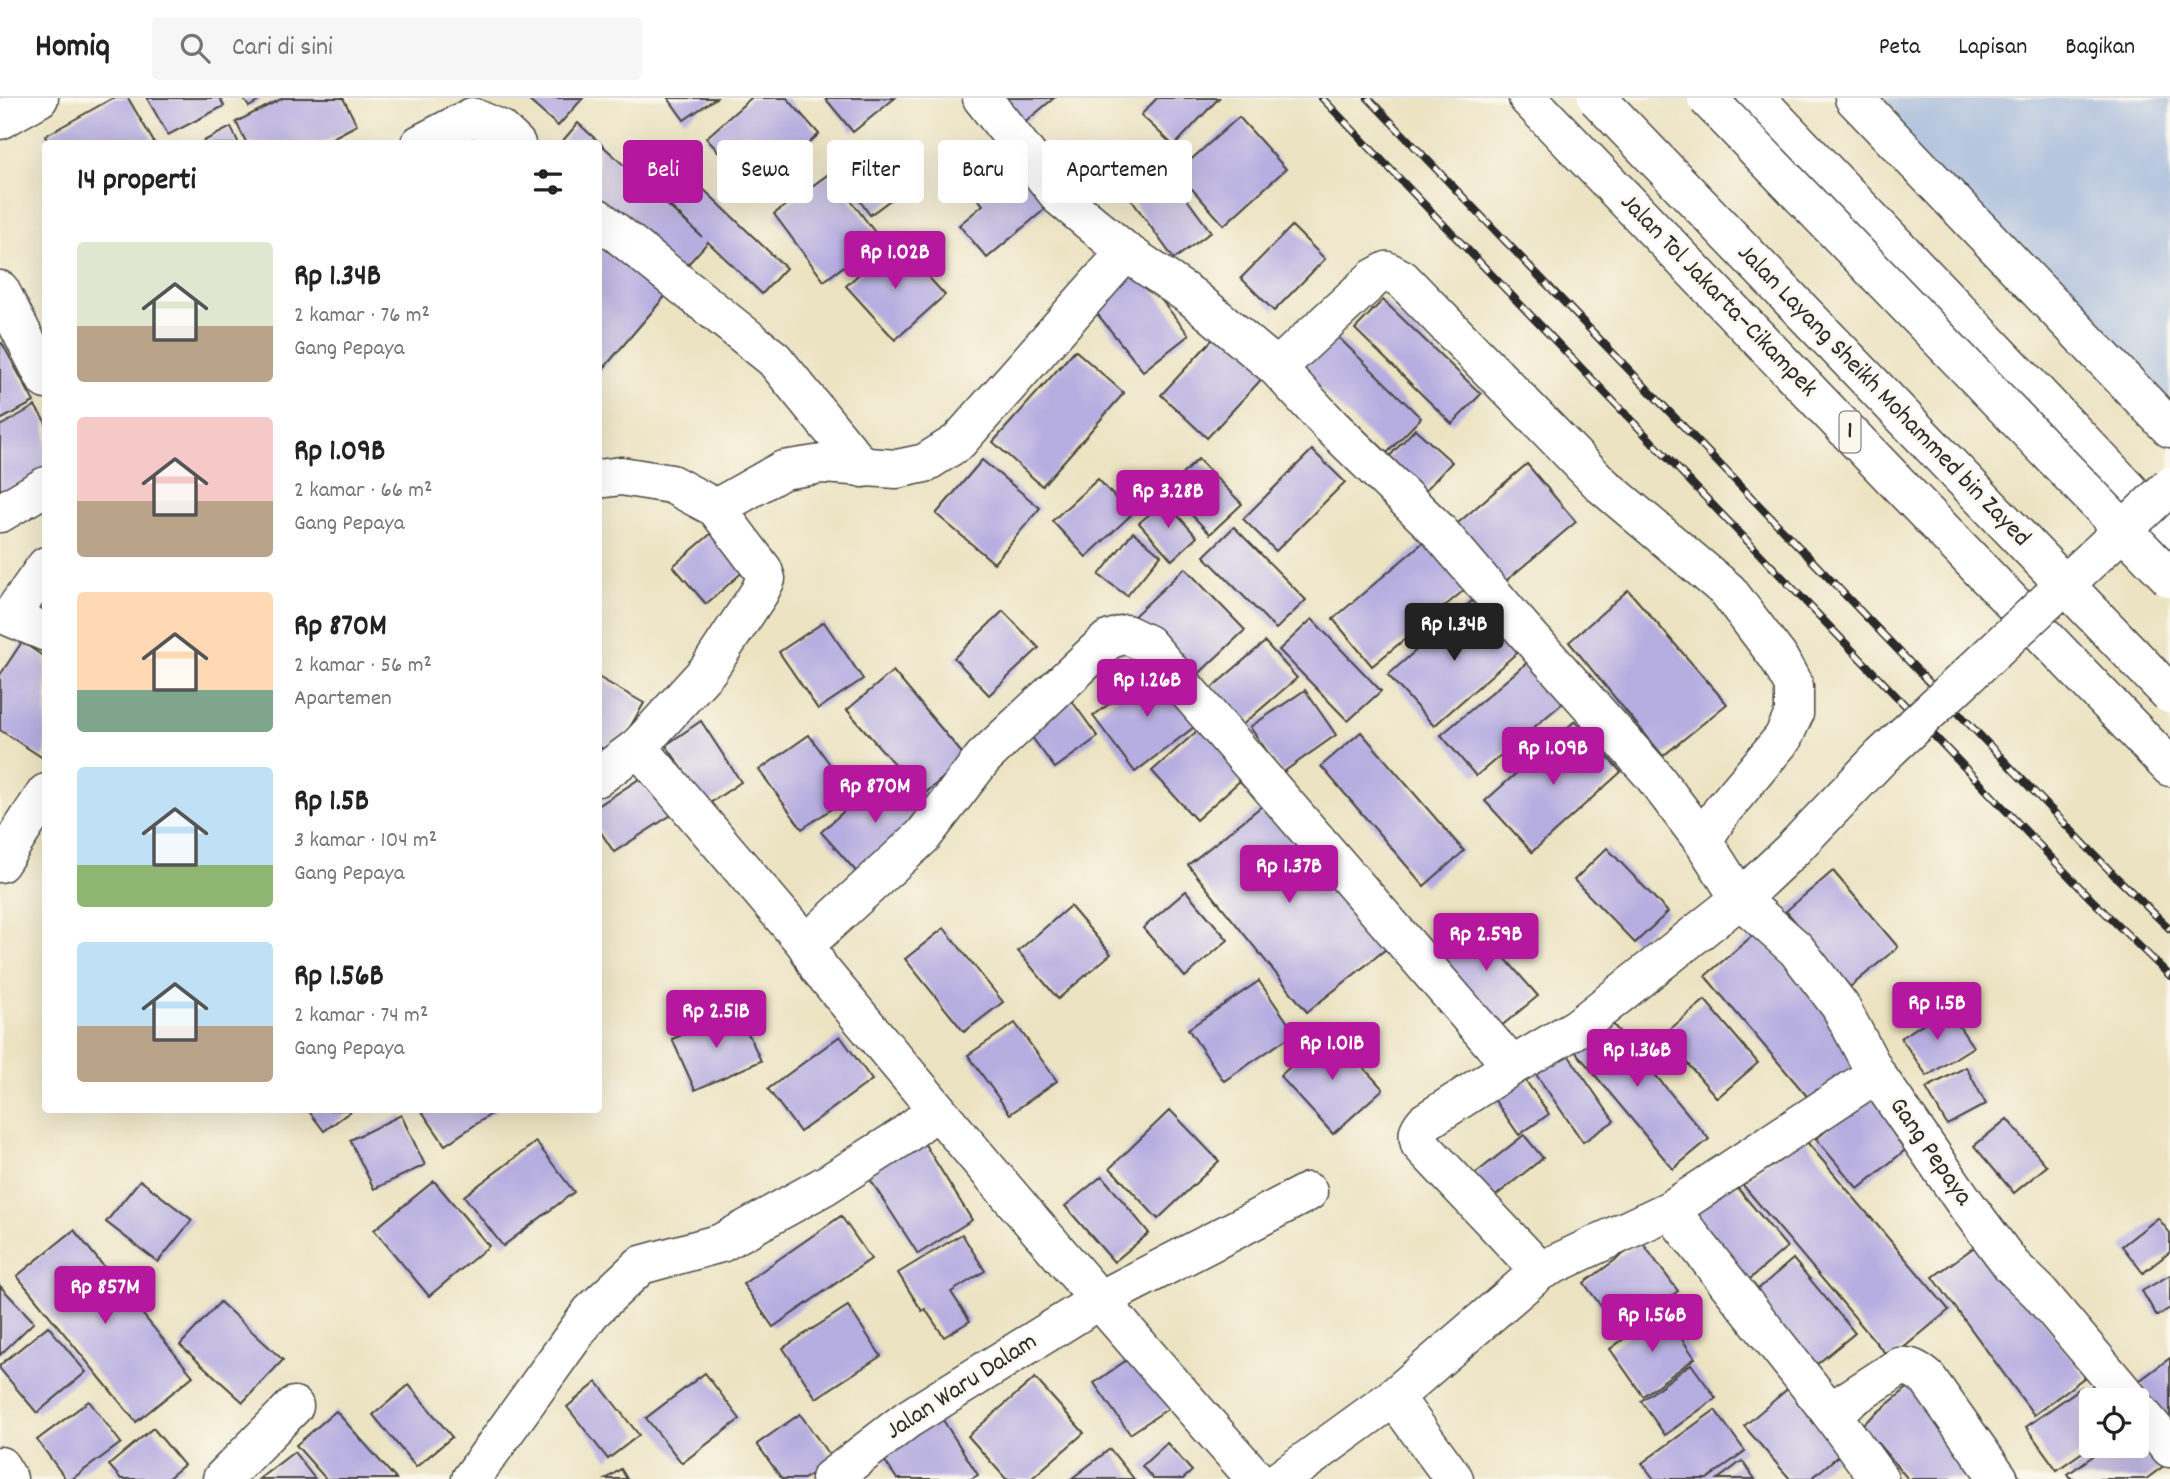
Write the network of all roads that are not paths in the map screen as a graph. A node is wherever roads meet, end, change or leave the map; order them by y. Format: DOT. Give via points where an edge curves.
graph roads {
  1 [pos="39,98"];
  2 [pos="982,98"];
  3 [pos="1528,98"];
  4 [pos="1597,98"];
  5 [pos="1707,98"];
  6 [pos="1756,98"];
  7 [pos="1854,98"];
  8 [pos="0,120"];
  9 [pos="428,140"];
  10 [pos="512,140"];
  11 [pos="602,221"];
  12 [pos="1126,252"];
  13 [pos="15,312"];
  14 [pos="1277,368"];
  15 [pos="42,371"];
  16 [pos="2170,428"];
  17 [pos="863,468"];
  18 [pos="602,478"];
  19 [pos="2170,486"];
  20 [pos="42,488"];
  21 [pos="716,508"];
  22 [pos="0,513"];
  23 [pos="2170,533"];
  24 [pos="42,572"];
  25 [pos="2170,578"];
  26 [pos="5,624"];
  27 [pos="42,631"];
  28 [pos="2170,694"];
  29 [pos="638,747"];
  30 [pos="2170,767"];
  31 [pos="602,774"];
  32 [pos="42,799"];
  33 [pos="1703,841"];
  34 [pos="0,863"];
  35 [pos="1740,899"];
  36 [pos="806,944"];
  37 [pos="1512,1066"];
  38 [pos="1876,1074"];
  39 [pos="937,1110"];
  40 [pos="1308,1192"];
  41 [pos="1670,1210"];
  42 [pos="1540,1271"];
  43 [pos="1098,1301"];
  44 [pos="2120,1388"];
  45 [pos="1394,1397"];
  46 [pos="294,1406"];
  47 [pos="1830,1412"];
  48 [pos="2149,1423"];
  49 [pos="2170,1448"];
  50 [pos="0,1466"];
  51 [pos="8,1479"];
  52 [pos="222,1479"];
  53 [pos="471,1479"];
  54 [pos="830,1479"];
  55 [pos="1256,1479"];
  56 [pos="1281,1479"];
  57 [pos="1454,1479"];
  58 [pos="1879,1479"];
  59 [pos="1999,1479"];
  1 -- 8 [label="main road"];
  2 -- 12 [label="main road, Gang Pepaya" via="1061,198"];
  3 -- 30 [label="main road, Jalan Tol Jakarta–Cikampek / 1"];
  4 -- 28 [label="main road, Jalan Layang Sheikh Mohammed bin Zayed / 1, bridge"];
  5 -- 25 [label="main road, bridge"];
  6 -- 23 [label="main road"];
  7 -- 16 [label="main road"];
  9 -- 10 [label="main road" via="472,117 500,129"];
  11 -- 17 [label="main road" via="774,359"];
  12 -- 14 [label="main road, Gang Pepaya" via="1192,297"];
  12 -- 17 [label="main road" via="958,442 925,463 897,469"];
  13 -- 15 [label="main road"];
  14 -- 33 [label="main road, Gang Pepaya" via="1438,530 1652,774"];
  14 -- 33 [label="main road" via="1387,271 1402,279 1602,485 1728,591 1794,686 1794,714 1783,738"];
  17 -- 21 [label="main road" via="822,464 783,470"];
  18 -- 21 [label="main road" via="621,476 671,484"];
  19 -- 35 [label="main road, bridge" via="1882,757"];
  20 -- 22 [label="main road"];
  21 -- 29 [label="main road" via="766,579 708,670"];
  24 -- 26 [label="main road"];
  26 -- 27 [label="main road"];
  29 -- 31 [label="main road"];
  29 -- 36 [label="main road"];
  32 -- 34 [label="main road"];
  33 -- 35 [label="main road, Gang Pepaya"];
  35 -- 37 [label="main road" via="1577,1028"];
  35 -- 38 [label="main road, Gang Pepaya" via="1796,949 1840,1006"];
  36 -- 37 [label="main road" via="923,836 983,758 1108,640 1126,634 1147,645"];
  36 -- 39 [label="main road" via="819,968"];
  37 -- 42 [label="main road" via="1425,1122 1418,1136 1420,1144"];
  38 -- 41 [label="main road"];
  38 -- 44 [label="main road, Gang Pepaya" via="2012,1266"];
  39 -- 43 [label="main road"];
  39 -- 53 [label="main road" via="902,1138 826,1185 721,1243 641,1265 591,1312"];
  40 -- 43 [label="main road, Jalan Waru Dalam"];
  41 -- 42 [label="main road"];
  41 -- 47 [label="main road"];
  42 -- 45 [label="main road"];
  43 -- 54 [label="main road, Jalan Waru Dalam" via="908,1419"];
  43 -- 55 [label="main road"];
  45 -- 56 [label="main road"];
  45 -- 57 [label="main road"];
  46 -- 52 [label="main road"];
  47 -- 58 [label="main road"];
  47 -- 59 [label="main road" via="1907,1366 1927,1378"];
  48 -- 49 [label="main road"];
  50 -- 51 [label="main road"];
}
